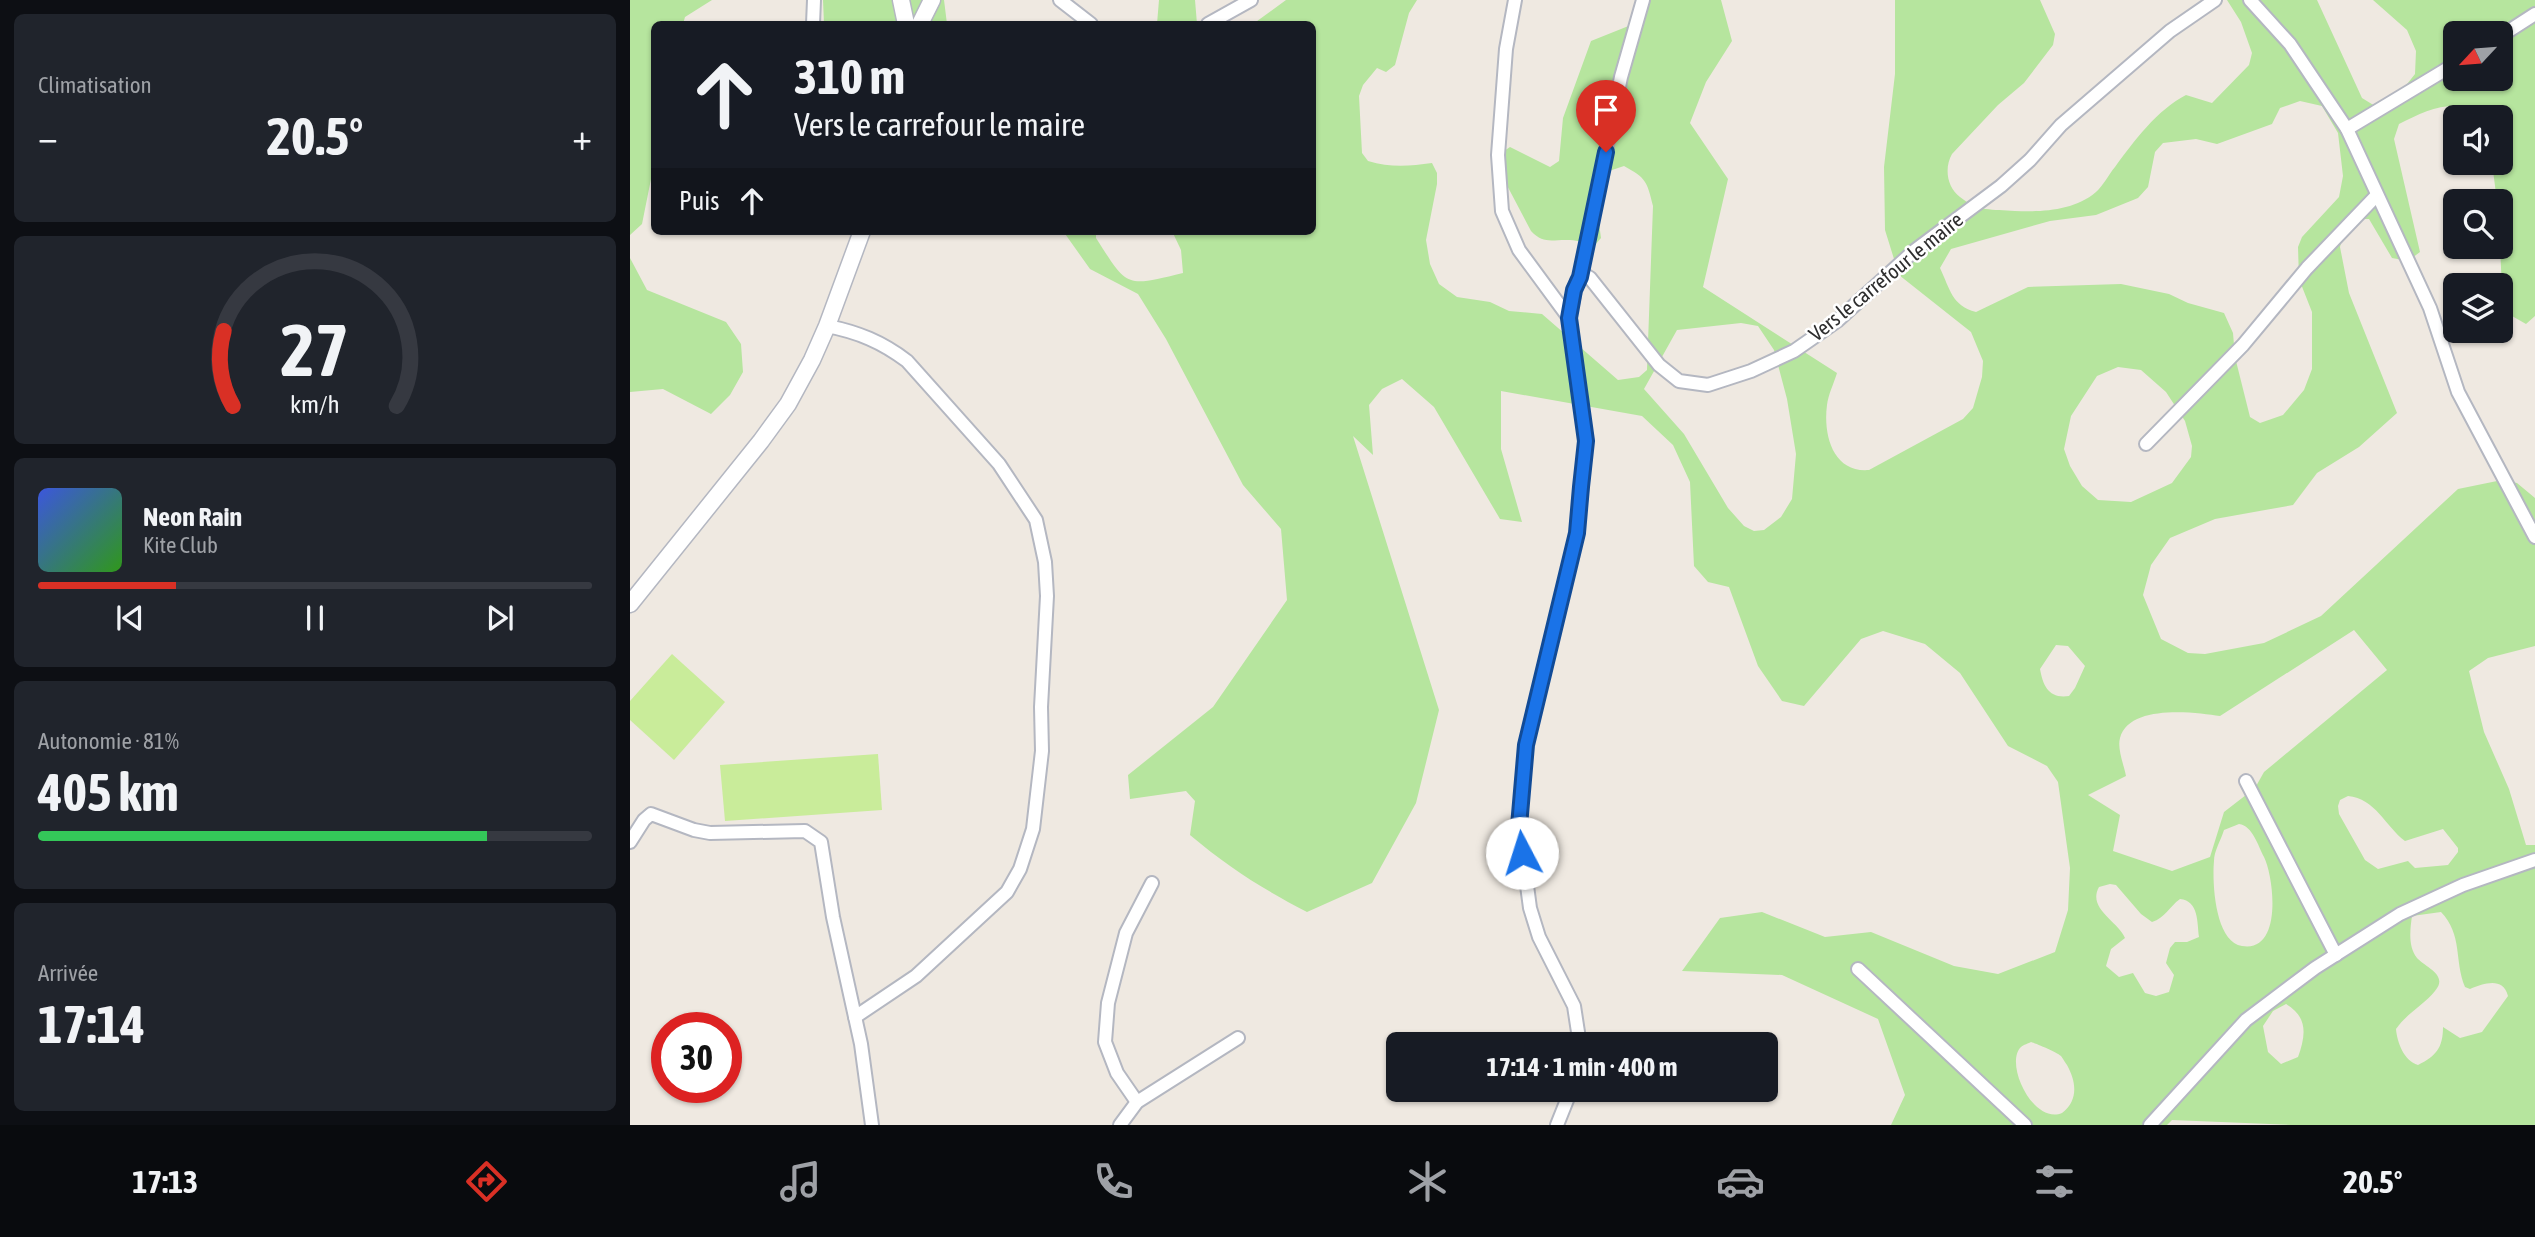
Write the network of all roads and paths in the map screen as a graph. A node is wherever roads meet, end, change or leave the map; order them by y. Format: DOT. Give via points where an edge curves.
graph roads {
  1 [pos="814,0"];
  2 [pos="901,0"];
  3 [pos="932,0"];
  4 [pos="1060,0"];
  5 [pos="1251,0"];
  6 [pos="1514,0"];
  7 [pos="1643,0"];
  8 [pos="2215,0"];
  9 [pos="2250,0"];
  10 [pos="2535,14"];
  11 [pos="813,21"];
  12 [pos="905,21"];
  13 [pos="922,21"];
  14 [pos="1087,21"];
  15 [pos="1213,21"];
  16 [pos="2513,28"];
  17 [pos="2443,71"];
  18 [pos="2347,129"];
  19 [pos="2377,195"];
  20 [pos="861,235"];
  21 [pos="1580,277"];
  22 [pos="1569,318"];
  23 [pos="827,326"];
  24 [pos="2146,444"];
  25 [pos="2535,537"];
  26 [pos="630,604"];
  27 [pos="2246,781"];
  28 [pos="632,835"];
  29 [pos="2535,860"];
  30 [pos="1152,883"];
  31 [pos="2336,955"];
  32 [pos="1858,969"];
  33 [pos="855,1017"];
  34 [pos="1578,1032"];
  35 [pos="1238,1038"];
  36 [pos="1137,1102"];
  37 [pos="1566,1102"];
  38 [pos="872,1125"];
  39 [pos="1121,1125"];
  40 [pos="1557,1125"];
  41 [pos="2025,1125"];
  42 [pos="2150,1125"];
  1 -- 11 [label="street"];
  2 -- 12 [label="street"];
  3 -- 13 [label="street"];
  4 -- 14 [label="street"];
  5 -- 15 [label="street"];
  6 -- 22 [label="street" via="1498,155 1502,211 1519,250"];
  7 -- 21 [label="street" via="1621,77"];
  8 -- 21 [label="street, Vers le carrefour le maire" via="2170,31 2061,125 2001,186 1914,251 1837,321 1794,351 1751,371 1708,385 1679,380 1659,365 1590,278"];
  9 -- 18 [label="street" via="2290,44"];
  10 -- 16 [label="street"];
  17 -- 18 [label="street"];
  18 -- 19 [label="street"];
  19 -- 24 [label="street" via="2306,268 2243,345"];
  19 -- 25 [label="street" via="2430,308 2458,392"];
  20 -- 23 [label="street"];
  21 -- 22 [label="street"];
  22 -- 34 [label="street" via="1585,454 1577,533 1526,745 1519,826 1533,918 1574,1006"];
  23 -- 26 [label="street" via="807,370 774,422"];
  23 -- 33 [label="street" via="890,348 999,464 1036,520 1047,596 1042,751 1033,829 1015,880 940,956"];
  27 -- 31 [label="street"];
  28 -- 33 [label="street" via="651,814 710,833 805,831 815,835 824,853"];
  29 -- 31 [label="street" via="2463,885 2400,914"];
  30 -- 36 [label="street" via="1126,933 1108,1003 1105,1042 1116,1073"];
  31 -- 42 [label="street" via="2246,1020"];
  32 -- 41 [label="street"];
  33 -- 38 [label="street"];
  35 -- 36 [label="street"];
  36 -- 39 [label="street"];
  37 -- 40 [label="street"];
}
